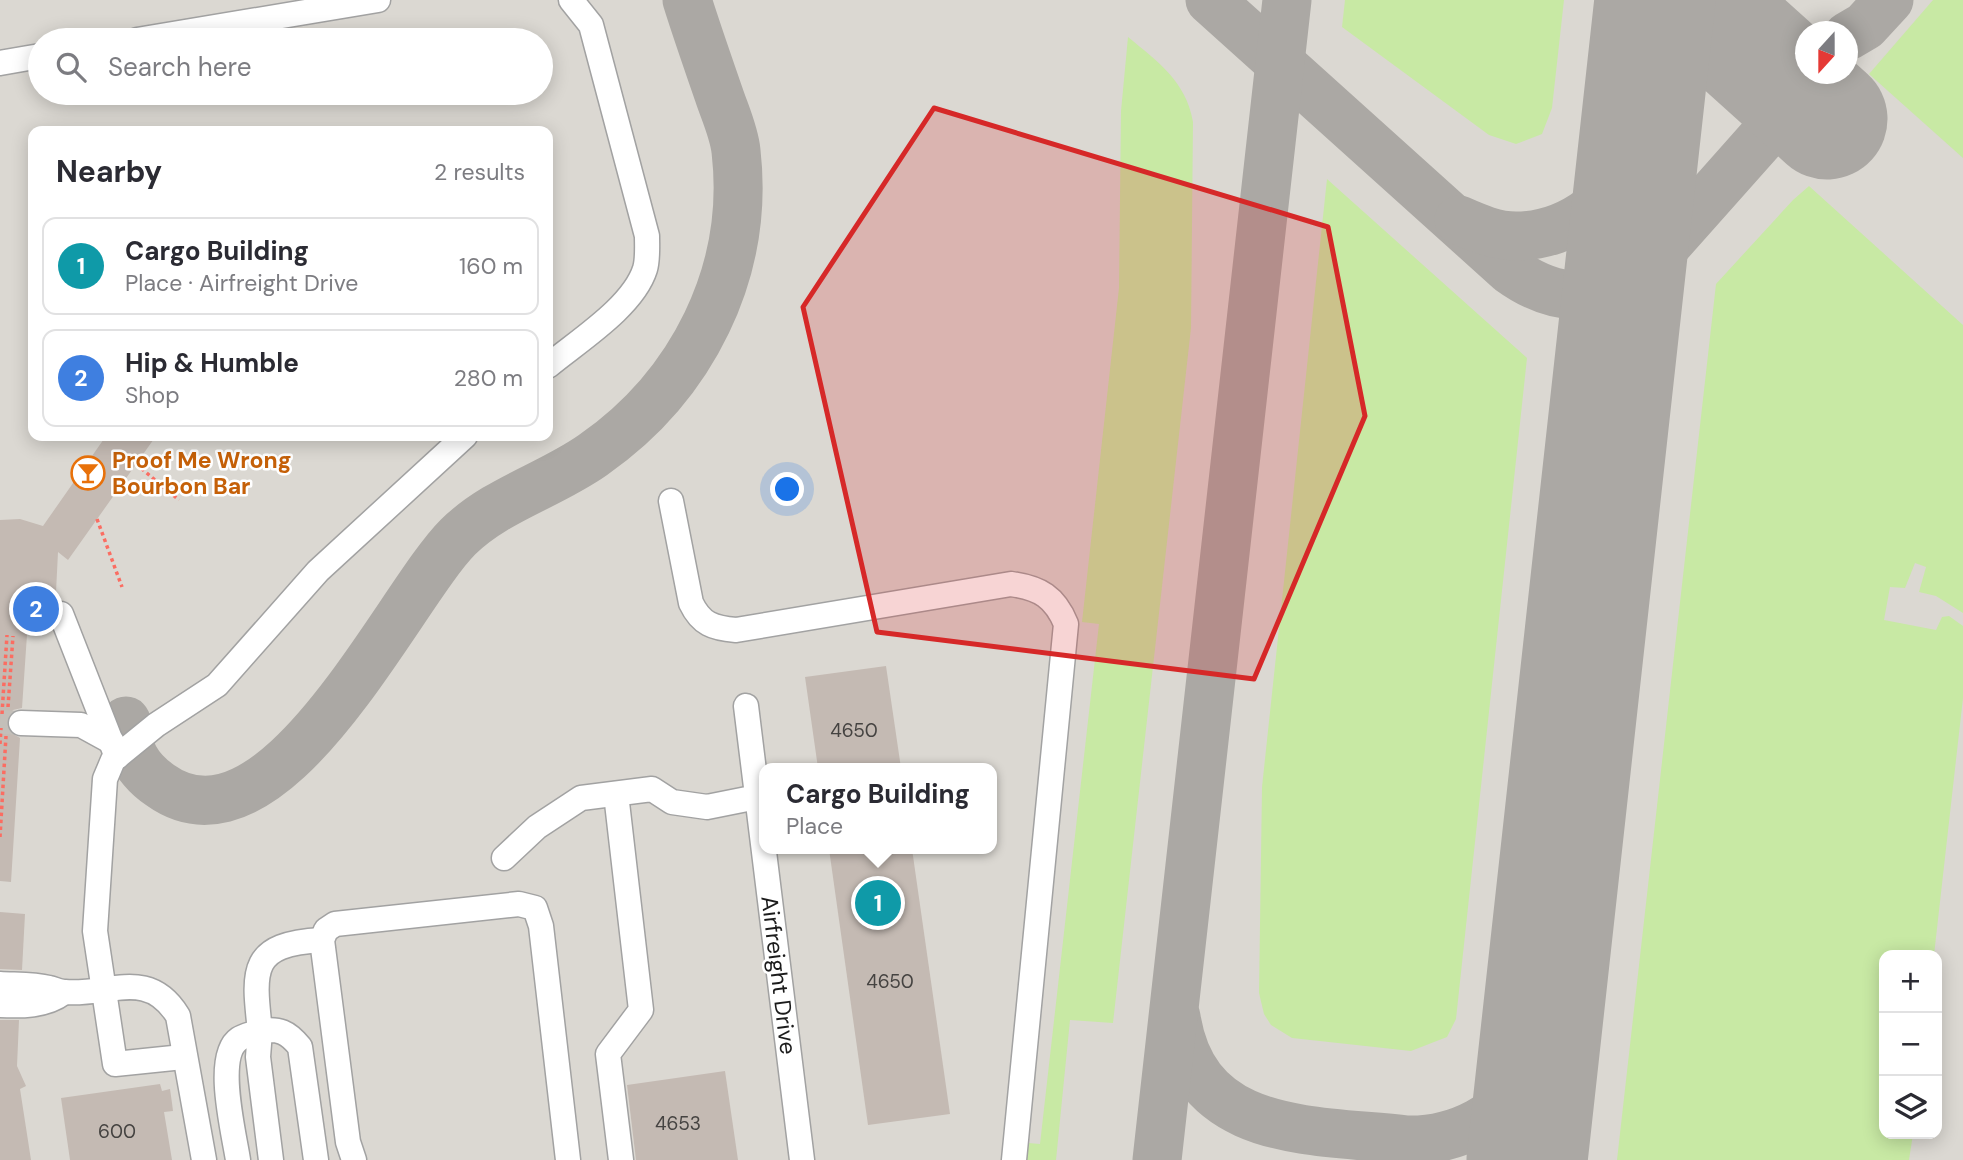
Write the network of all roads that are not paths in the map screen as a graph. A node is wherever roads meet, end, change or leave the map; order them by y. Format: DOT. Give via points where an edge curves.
graph roads {
  1 [pos="378,0"];
  2 [pos="571,0"];
  3 [pos="209,28"];
  4 [pos="28,58"];
  5 [pos="0,63"];
  6 [pos="553,362"];
  7 [pos="460,441"];
  8 [pos="671,501"];
  9 [pos="61,614"];
  10 [pos="746,706"];
  11 [pos="21,723"];
  12 [pos="115,749"];
  13 [pos="616,794"];
  14 [pos="757,797"];
  15 [pos="759,813"];
  16 [pos="764,854"];
  17 [pos="504,858"];
  18 [pos="322,940"];
  19 [pos="0,984"];
  20 [pos="102,989"];
  21 [pos="64,992"];
  22 [pos="0,1005"];
  23 [pos="260,1031"];
  24 [pos="183,1057"];
  25 [pos="204,1160"];
  26 [pos="238,1160"];
  27 [pos="271,1160"];
  28 [pos="316,1160"];
  29 [pos="354,1160"];
  30 [pos="568,1160"];
  31 [pos="621,1160"];
  32 [pos="802,1160"];
  33 [pos="1014,1160"];
  1 -- 3 [label="street"];
  2 -- 6 [label="street" via="591,25 647,249 646,267 630,298"];
  4 -- 5 [label="street"];
  7 -- 12 [label="street" via="318,571 217,684"];
  8 -- 33 [label="street" via="691,603 698,617 721,629 1012,584 1032,587 1060,608 1066,624"];
  9 -- 12 [label="street"];
  10 -- 14 [label="street, Airfreight Drive"];
  11 -- 12 [label="street" via="81,724"];
  12 -- 20 [label="street" via="105,779 95,931"];
  13 -- 14 [label="street" via="652,789 672,802 706,807"];
  13 -- 17 [label="street" via="581,798 537,827"];
  13 -- 31 [label="street" via="641,1010 608,1054"];
  14 -- 15 [label="street, Airfreight Drive"];
  16 -- 32 [label="street, Airfreight Drive"];
  18 -- 23 [label="street" via="274,948 259,968 255,985"];
  18 -- 29 [label="street"];
  18 -- 30 [label="street" via="335,924 519,904 536,908"];
  19 -- 21 [label="street"];
  20 -- 21 [label="street"];
  20 -- 24 [label="street" via="152,990 168,1000 178,1016"];
  20 -- 24 [label="street" via="115,1064"];
  21 -- 22 [label="street" via="54,1000"];
  23 -- 26 [label="street" via="239,1039 229,1052 226,1075"];
  23 -- 27 [label="street" via="258,1057"];
  23 -- 28 [label="street" via="290,1034 300,1048"];
  24 -- 25 [label="street"];
}
